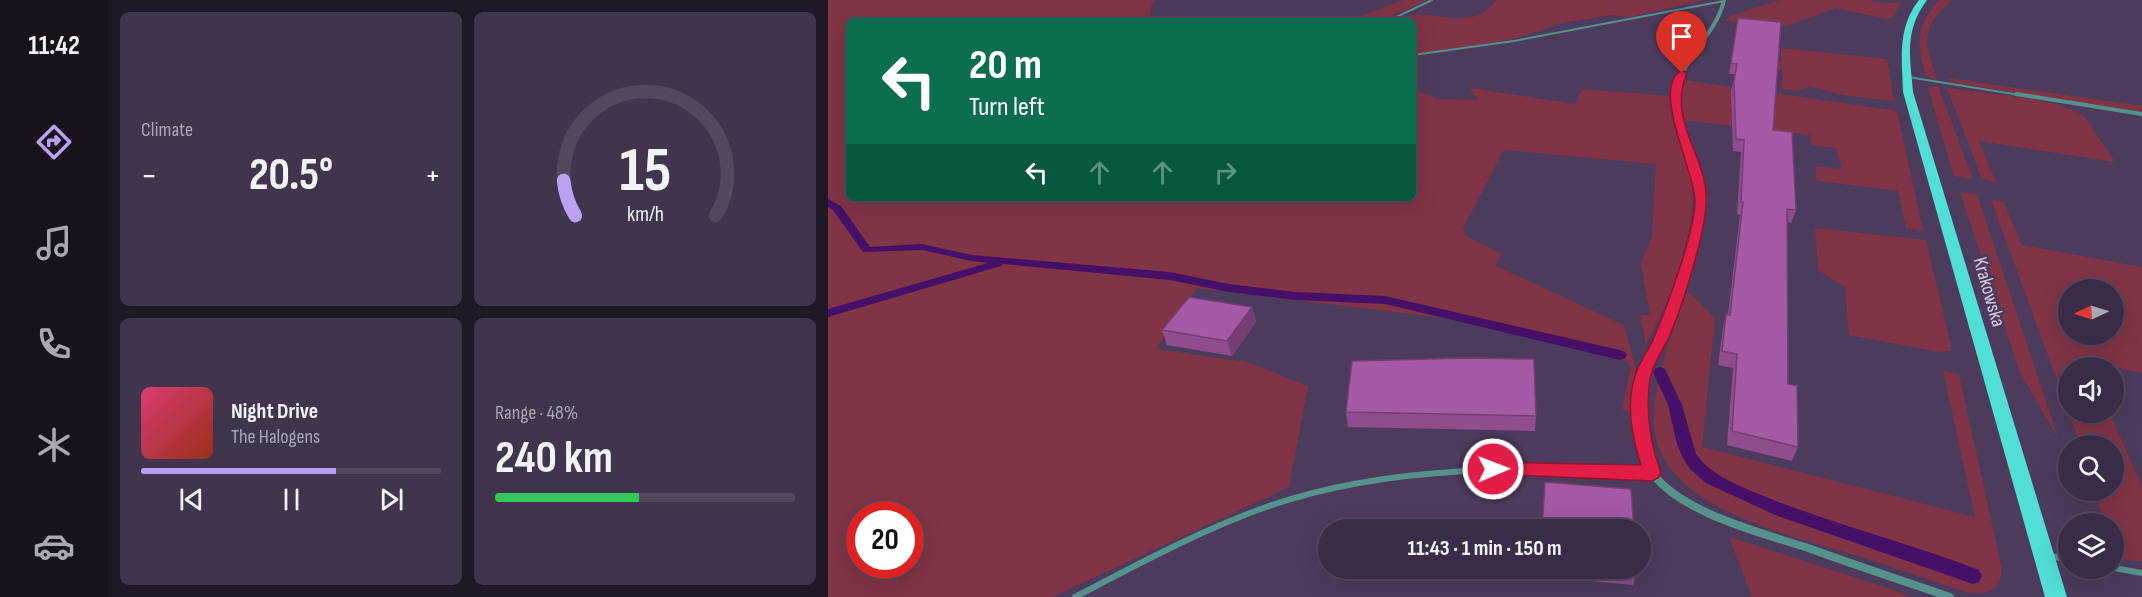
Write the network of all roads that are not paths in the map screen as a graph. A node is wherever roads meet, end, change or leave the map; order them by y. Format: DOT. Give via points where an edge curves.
graph roads {
  1 [pos="1432,0"];
  2 [pos="1724,0"];
  3 [pos="1923,0"];
  4 [pos="1394,18"];
  5 [pos="1416,55"];
  6 [pos="1908,77"];
  7 [pos="2142,114"];
  8 [pos="1652,473"];
  9 [pos="2045,555"];
  10 [pos="2058,558"];
  11 [pos="2124,570"];
  12 [pos="2142,573"];
  13 [pos="1075,597"];
  14 [pos="1950,597"];
  15 [pos="2056,597"];
  1 -- 4 [label="lane"];
  2 -- 5 [label="lane" via="1514,41"];
  2 -- 8 [label="street" via="1718,20 1698,44 1677,86 1675,108 1699,180 1701,204 1683,276 1643,376 1639,404 1641,441"];
  3 -- 6 [label="main road, Krakowska" via="1907,23 1903,48"];
  6 -- 7 [label="lane"];
  6 -- 9 [label="main road, Krakowska" via="1908,92"];
  8 -- 13 [label="lane" via="1552,468 1461,470 1332,489 1296,498 1195,537"];
  8 -- 14 [label="street" via="1685,499 1739,525"];
  9 -- 10 [label="lane"];
  9 -- 15 [label="main road, Krakowska"];
  11 -- 12 [label="lane"];
}
